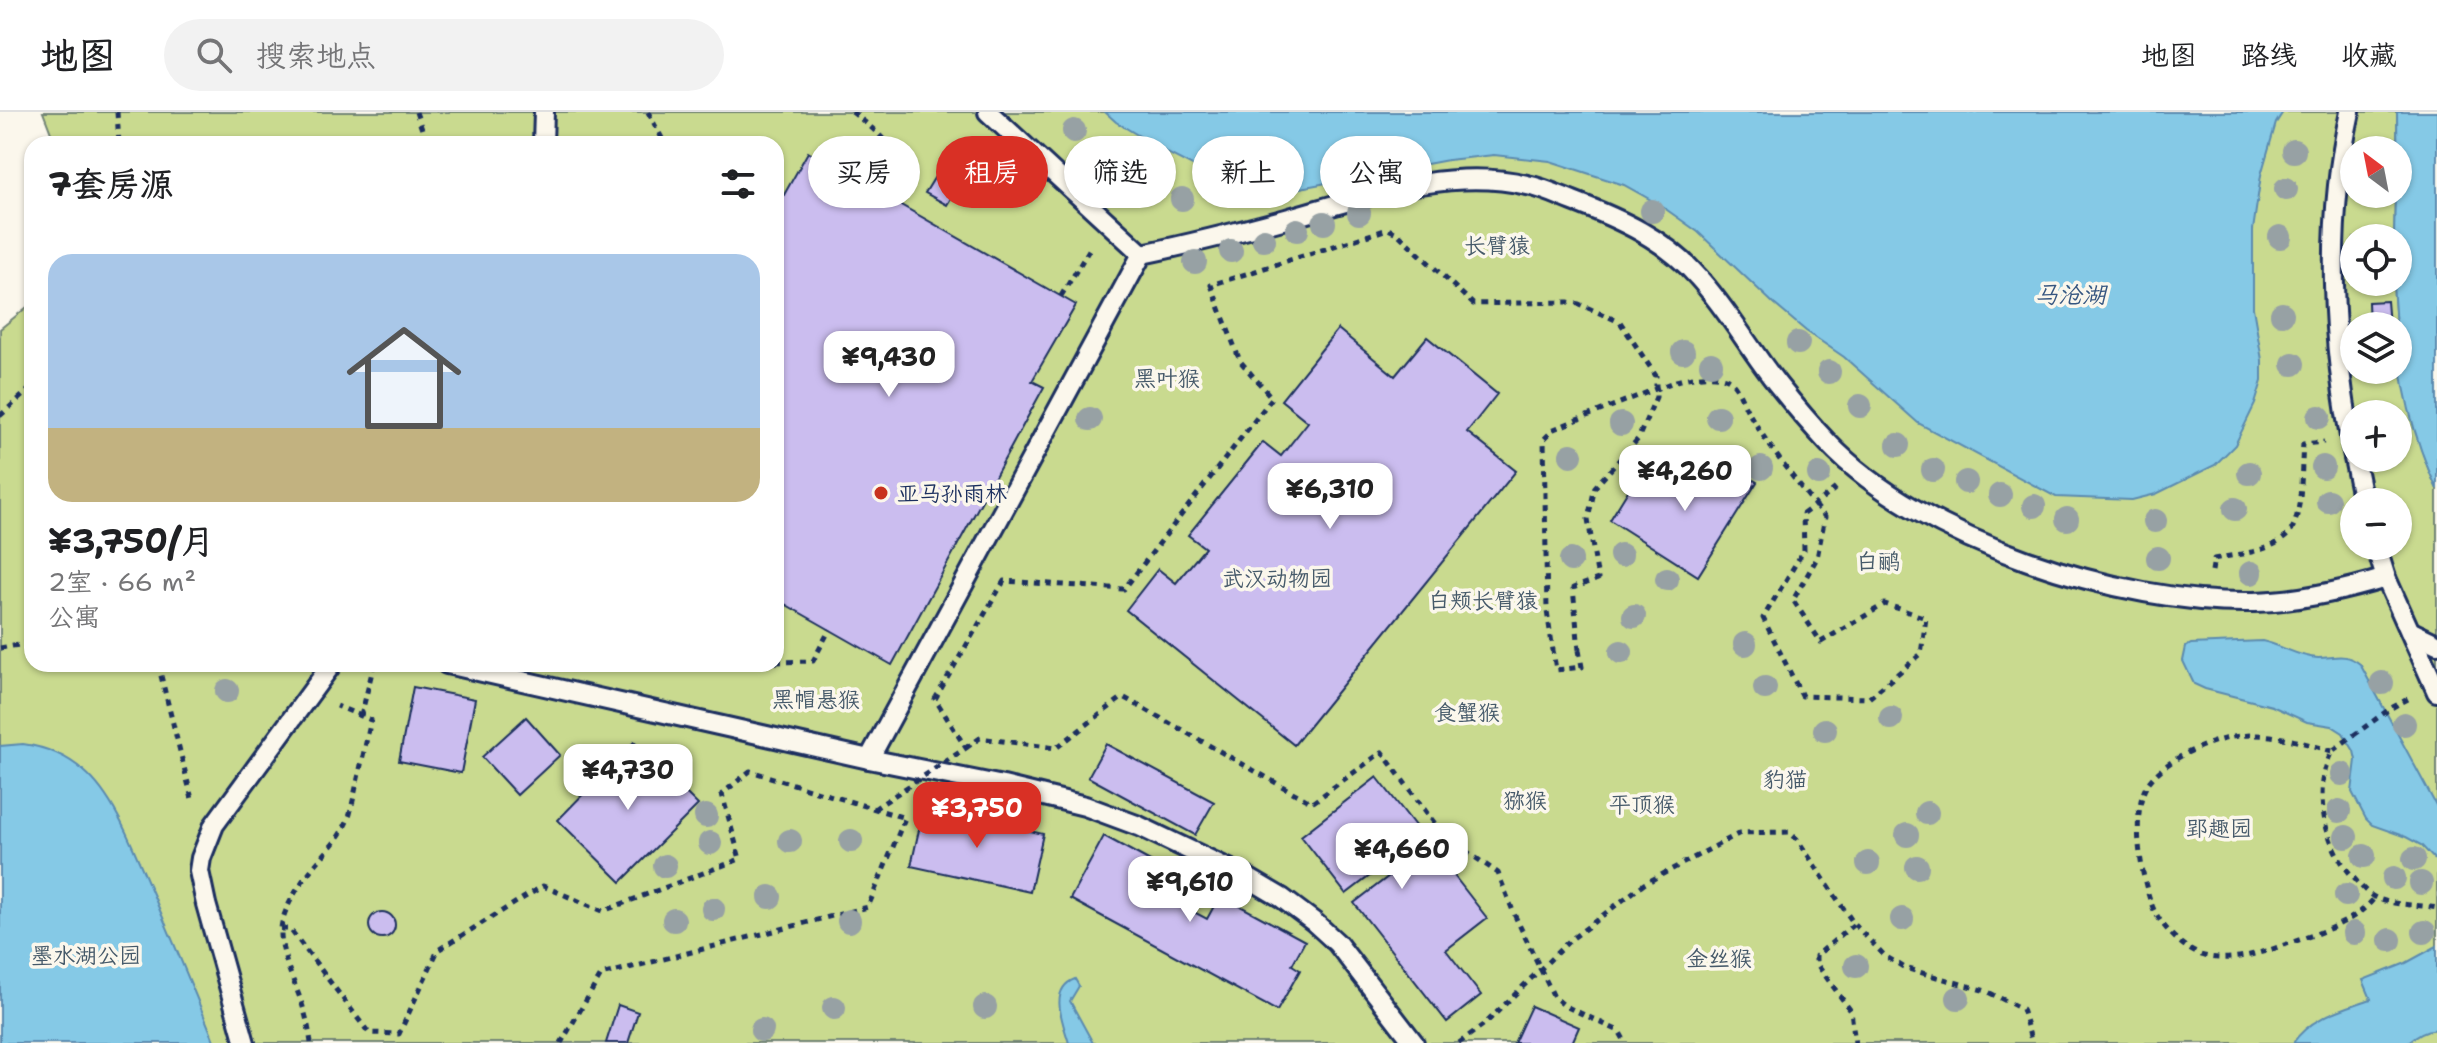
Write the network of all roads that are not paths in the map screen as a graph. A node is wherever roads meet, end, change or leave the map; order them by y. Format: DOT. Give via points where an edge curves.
graph roads {
  1 [pos="544,112"];
  2 [pos="988,112"];
  3 [pos="2350,112"];
  4 [pos="543,136"];
  5 [pos="1142,254"];
  6 [pos="2345,400"];
  7 [pos="2380,560"];
  8 [pos="2386,578"];
  9 [pos="2410,631"];
  10 [pos="2437,644"];
  11 [pos="326,672"];
  12 [pos="483,672"];
  13 [pos="2437,692"];
  14 [pos="869,759"];
  15 [pos="245,1043"];
  16 [pos="1414,1043"];
  1 -- 4 [label="lane"];
  2 -- 5 [label="lane"];
  3 -- 6 [label="lane" via="2340,178 2335,291"];
  5 -- 8 [label="lane" via="1393,190 1459,179 1530,185 1609,215 1661,243 1714,295 1777,384 1862,476 1958,532 2080,578 2149,594 2254,602 2345,590"];
  5 -- 14 [label="lane"];
  7 -- 8 [label="lane"];
  8 -- 9 [label="lane"];
  9 -- 10 [label="lane"];
  9 -- 13 [label="lane"];
  11 -- 15 [label="lane" via="214,825 204,847 201,883"];
  12 -- 14 [label="lane"];
  14 -- 16 [label="lane" via="1085,806 1248,878 1337,943"];
}
